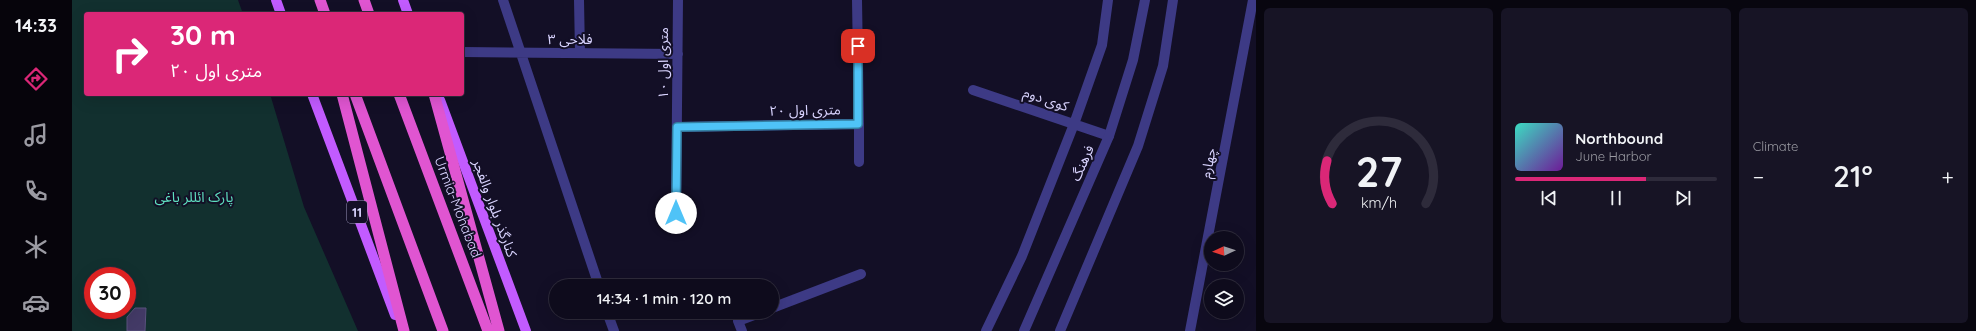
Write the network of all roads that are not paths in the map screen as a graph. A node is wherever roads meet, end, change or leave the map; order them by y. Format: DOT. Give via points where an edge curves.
graph roads {
  1 [pos="276,0"];
  2 [pos="318,0"];
  3 [pos="364,0"];
  4 [pos="403,0"];
  5 [pos="503,0"];
  6 [pos="579,0"];
  7 [pos="678,0"];
  8 [pos="857,0"];
  9 [pos="1108,0"];
  10 [pos="1145,0"];
  11 [pos="1174,0"];
  12 [pos="1253,0"];
  13 [pos="280,12"];
  14 [pos="321,12"];
  15 [pos="324,12"];
  16 [pos="368,12"];
  17 [pos="407,12"];
  18 [pos="464,52"];
  19 [pos="521,53"];
  20 [pos="580,53"];
  21 [pos="678,54"];
  22 [pos="973,90"];
  23 [pos="313,96"];
  24 [pos="343,96"];
  25 [pos="356,96"];
  26 [pos="400,96"];
  27 [pos="435,96"];
  28 [pos="439,96"];
  29 [pos="858,124"];
  30 [pos="1074,124"];
  31 [pos="677,127"];
  32 [pos="1109,136"];
  33 [pos="859,162"];
  34 [pos="676,213"];
  35 [pos="861,274"];
  36 [pos="597,279"];
  37 [pos="779,305"];
  38 [pos="610,319"];
  39 [pos="743,319"];
  40 [pos="403,331"];
  41 [pos="443,331"];
  42 [pos="488,331"];
  43 [pos="499,331"];
  44 [pos="526,331"];
  45 [pos="614,331"];
  46 [pos="742,331"];
  47 [pos="986,331"];
  48 [pos="1024,331"];
  49 [pos="1060,331"];
  50 [pos="1190,331"];
  1 -- 13 [label="main road"];
  2 -- 14 [label="highway"];
  2 -- 15 [label="highway"];
  3 -- 16 [label="highway"];
  4 -- 17 [label="main road"];
  5 -- 19 [label="street"];
  6 -- 20 [label="street"];
  7 -- 21 [label="street, ۱۰ متری اول"];
  8 -- 29 [label="street, ۲۰ متری اول"];
  9 -- 30 [label="street" via="1102,45"];
  10 -- 32 [label="street, فرهنگ" via="1133,60"];
  11 -- 49 [label="street" via="1163,66 1138,146"];
  12 -- 50 [label="street, چهارم"];
  18 -- 19 [label="street, فلاحی ۳"];
  19 -- 20 [label="street, فلاحی ۳"];
  19 -- 36 [label="street"];
  20 -- 21 [label="street, فلاحی ۳"];
  21 -- 31 [label="street, ۱۰ متری اول"];
  22 -- 30 [label="street, کوی دوم"];
  23 -- 40 [label="main road, 11"];
  24 -- 40 [label="highway"];
  25 -- 41 [label="highway"];
  26 -- 42 [label="highway, Urmia-Mohabad"];
  27 -- 43 [label="highway"];
  28 -- 44 [label="main road, کنارگذر بلوار والفجر"];
  29 -- 31 [label="street, ۲۰ متری اول"];
  29 -- 33 [label="street"];
  30 -- 32 [label="street, کوی دوم"];
  30 -- 47 [label="street" via="1022,256"];
  31 -- 34 [label="street, ۱۰ متری اول"];
  32 -- 48 [label="street, فرهنگ"];
  35 -- 37 [label="street"];
  38 -- 45 [label="street"];
  39 -- 46 [label="street" via="738,321"];
}
